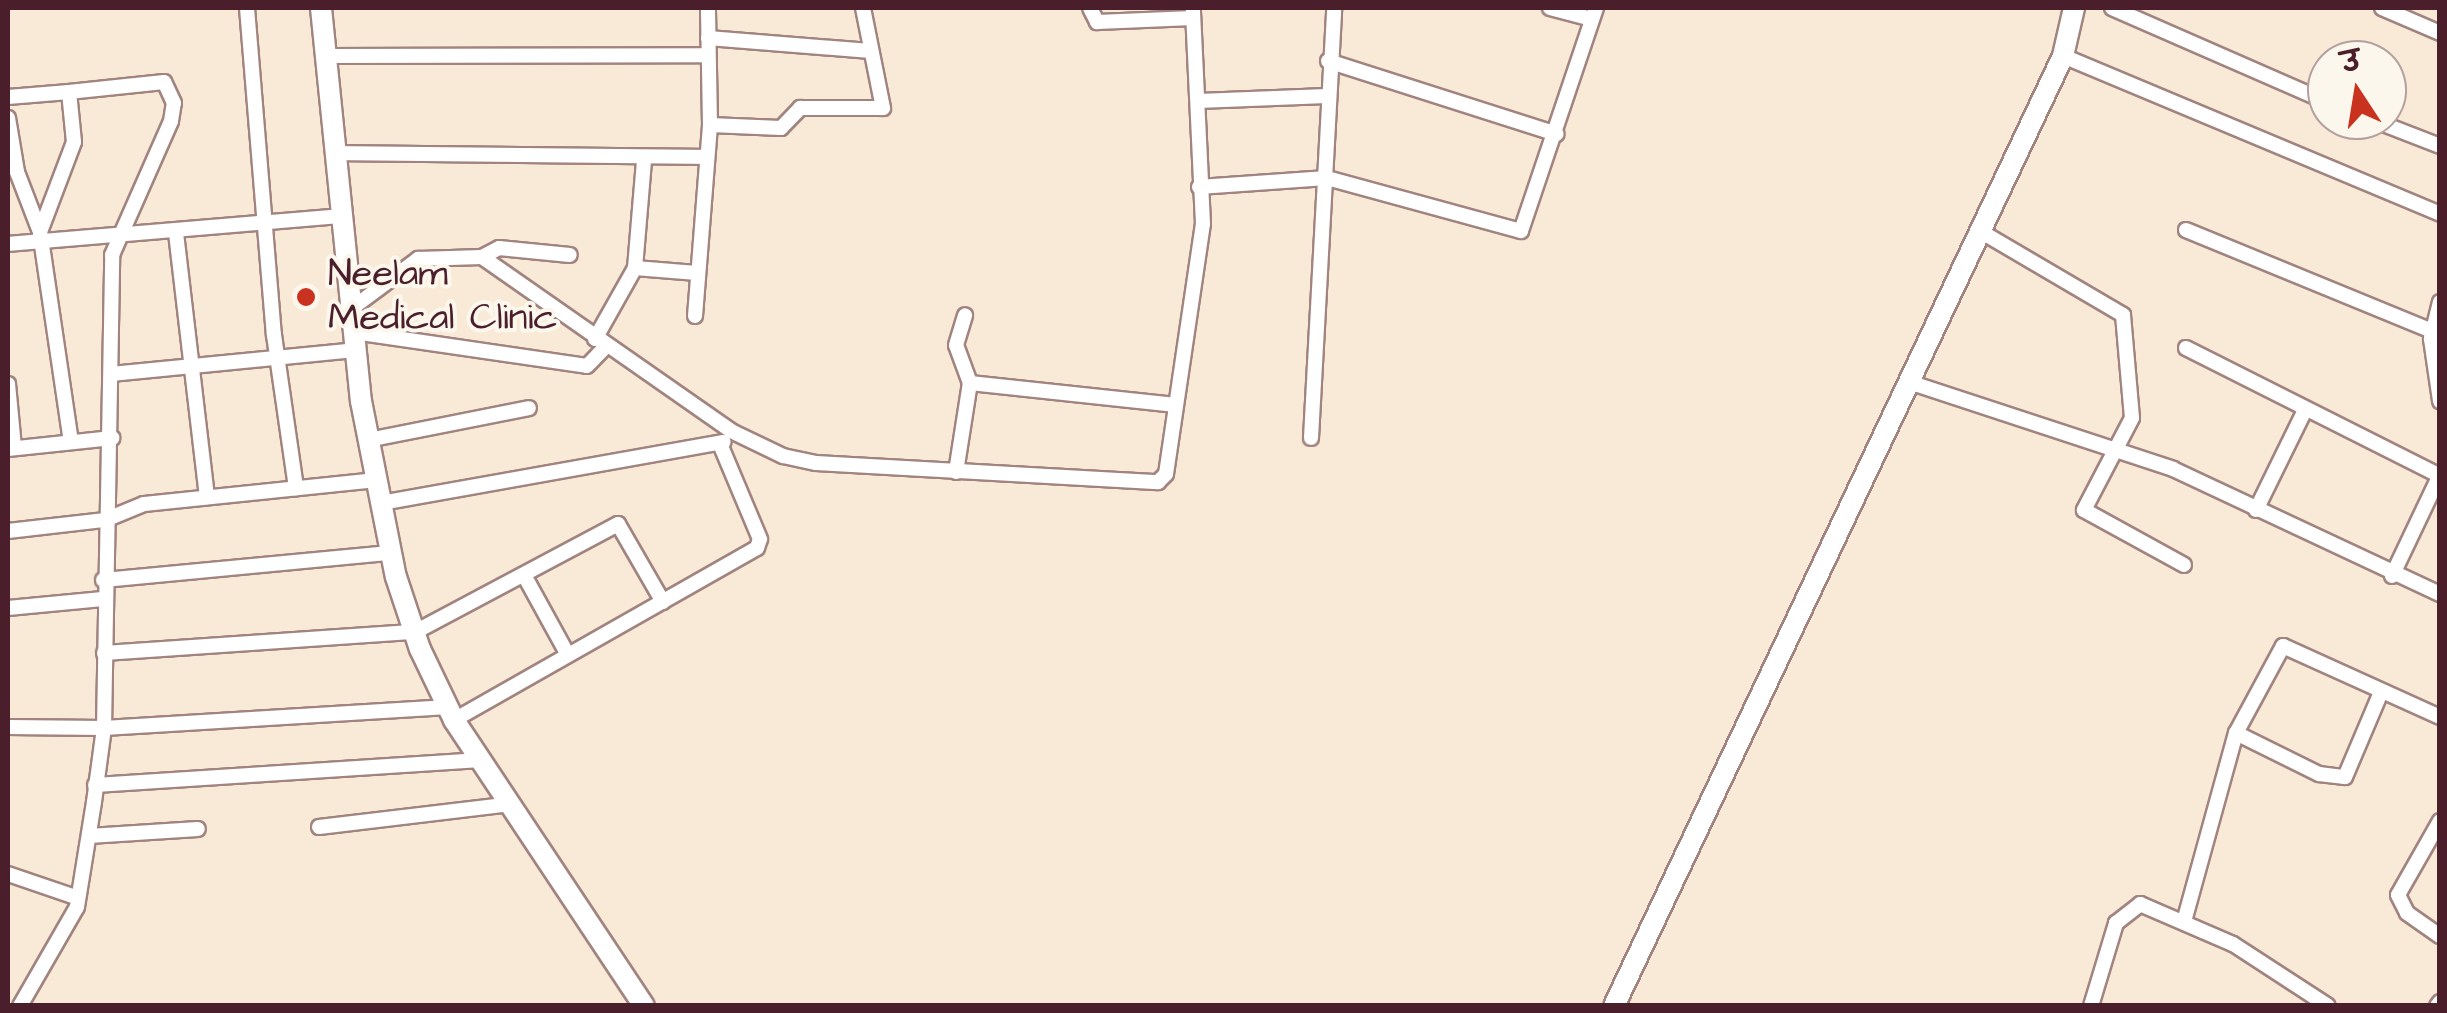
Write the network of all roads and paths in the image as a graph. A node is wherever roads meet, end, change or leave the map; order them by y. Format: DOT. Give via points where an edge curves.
graph roads {
  1 [pos="248,8"];
  2 [pos="320,8"];
  3 [pos="708,8"];
  4 [pos="863,8"];
  5 [pos="1090,8"];
  6 [pos="1334,8"];
  7 [pos="1550,8"];
  8 [pos="2074,8"];
  9 [pos="2112,8"];
  10 [pos="2382,8"];
  11 [pos="1193,13"];
  12 [pos="1594,13"];
  13 [pos="2440,33"];
  14 [pos="708,38"];
  15 [pos="870,50"];
  16 [pos="708,54"];
  17 [pos="326,56"];
  18 [pos="2063,56"];
  19 [pos="1328,60"];
  20 [pos="69,92"];
  21 [pos="2307,93"];
  22 [pos="1327,96"];
  23 [pos="8,97"];
  24 [pos="1198,101"];
  25 [pos="8,118"];
  26 [pos="710,126"];
  27 [pos="2407,133"];
  28 [pos="1557,134"];
  29 [pos="2440,146"];
  30 [pos="335,153"];
  31 [pos="706,156"];
  32 [pos="644,160"];
  33 [pos="1327,178"];
  34 [pos="1199,187"];
  35 [pos="2440,214"];
  36 [pos="342,216"];
  37 [pos="265,224"];
  38 [pos="1980,230"];
  39 [pos="2186,230"];
  40 [pos="176,233"];
  41 [pos="42,235"];
  42 [pos="116,238"];
  43 [pos="8,244"];
  44 [pos="570,255"];
  45 [pos="482,256"];
  46 [pos="635,268"];
  47 [pos="697,274"];
  48 [pos="2440,302"];
  49 [pos="351,309"];
  50 [pos="965,315"];
  51 [pos="695,316"];
  52 [pos="2432,331"];
  53 [pos="354,341"];
  54 [pos="600,342"];
  55 [pos="2186,348"];
  56 [pos="276,358"];
  57 [pos="192,366"];
  58 [pos="111,374"];
  59 [pos="1909,382"];
  60 [pos="970,383"];
  61 [pos="8,384"];
  62 [pos="2440,401"];
  63 [pos="1176,405"];
  64 [pos="529,408"];
  65 [pos="2305,410"];
  66 [pos="731,432"];
  67 [pos="112,438"];
  68 [pos="1311,438"];
  69 [pos="368,440"];
  70 [pos="71,441"];
  71 [pos="721,446"];
  72 [pos="11,448"];
  73 [pos="2120,451"];
  74 [pos="956,472"];
  75 [pos="2440,475"];
  76 [pos="377,480"];
  77 [pos="296,488"];
  78 [pos="207,497"];
  79 [pos="381,502"];
  80 [pos="2256,510"];
  81 [pos="105,520"];
  82 [pos="8,530"];
  83 [pos="392,553"];
  84 [pos="2184,565"];
  85 [pos="524,575"];
  86 [pos="2392,576"];
  87 [pos="103,580"];
  88 [pos="2440,594"];
  89 [pos="103,599"];
  90 [pos="662,602"];
  91 [pos="8,608"];
  92 [pos="415,632"];
  93 [pos="104,654"];
  94 [pos="568,655"];
  95 [pos="2380,692"];
  96 [pos="451,713"];
  97 [pos="2440,717"];
  98 [pos="8,727"];
  99 [pos="104,728"];
  100 [pos="2236,733"];
  101 [pos="481,760"];
  102 [pos="95,785"];
  103 [pos="511,804"];
  104 [pos="2440,821"];
  105 [pos="320,827"];
  106 [pos="198,829"];
  107 [pos="89,836"];
  108 [pos="8,874"];
  109 [pos="78,898"];
  110 [pos="2185,918"];
  111 [pos="2440,936"];
  112 [pos="20,1006"];
  113 [pos="644,1006"];
  114 [pos="1614,1006"];
  115 [pos="2091,1006"];
  116 [pos="2328,1006"];
  1 -- 37 [label="street"];
  2 -- 17 [label="street"];
  3 -- 14 [label="street"];
  4 -- 15 [label="street"];
  5 -- 11 [label="street" via="1097,22"];
  6 -- 19 [label="street"];
  7 -- 12 [label="street"];
  8 -- 18 [label="street"];
  9 -- 21 [label="street"];
  10 -- 13 [label="street"];
  11 -- 24 [label="street"];
  12 -- 28 [label="street"];
  14 -- 15 [label="street"];
  14 -- 16 [label="street"];
  15 -- 26 [label="street" via="886,99 880,110 800,108 781,128"];
  16 -- 17 [label="street"];
  16 -- 26 [label="street"];
  17 -- 30 [label="street"];
  18 -- 35 [label="street"];
  18 -- 38 [label="street"];
  19 -- 22 [label="street"];
  19 -- 28 [label="street"];
  20 -- 23 [label="street"];
  20 -- 41 [label="street" via="74,142"];
  20 -- 42 [label="street" via="164,82 169,87 170,121"];
  22 -- 24 [label="street"];
  22 -- 33 [label="street"];
  24 -- 34 [label="street"];
  25 -- 41 [label="street" via="18,172"];
  26 -- 31 [label="street"];
  27 -- 29 [label="street"];
  28 -- 33 [label="street" via="1526,227 1518,233"];
  30 -- 32 [label="street"];
  30 -- 36 [label="street"];
  31 -- 32 [label="street"];
  31 -- 47 [label="street"];
  32 -- 46 [label="street"];
  33 -- 34 [label="street"];
  33 -- 68 [label="street"];
  34 -- 63 [label="street" via="1202,236"];
  36 -- 37 [label="street"];
  36 -- 49 [label="street"];
  37 -- 40 [label="street"];
  37 -- 56 [label="street"];
  38 -- 59 [label="street"];
  38 -- 73 [label="street" via="2123,315 2132,406"];
  39 -- 52 [label="street"];
  40 -- 42 [label="street"];
  40 -- 57 [label="street"];
  41 -- 42 [label="street"];
  41 -- 43 [label="street"];
  41 -- 70 [label="street"];
  42 -- 58 [label="street"];
  44 -- 45 [label="street" via="499,248"];
  45 -- 49 [label="street" via="418,259"];
  45 -- 54 [label="street"];
  46 -- 47 [label="street"];
  46 -- 54 [label="street"];
  47 -- 51 [label="street"];
  48 -- 52 [label="street"];
  49 -- 53 [label="street"];
  50 -- 60 [label="street" via="956,344"];
  52 -- 62 [label="street"];
  53 -- 54 [label="street" via="587,366"];
  53 -- 56 [label="street"];
  53 -- 69 [label="street"];
  54 -- 66 [label="street"];
  55 -- 65 [label="street"];
  56 -- 57 [label="street"];
  56 -- 77 [label="street"];
  57 -- 58 [label="street"];
  57 -- 78 [label="street"];
  58 -- 67 [label="street"];
  59 -- 73 [label="street"];
  59 -- 114 [label="street"];
  60 -- 63 [label="street"];
  60 -- 74 [label="street"];
  61 -- 72 [label="street"];
  63 -- 74 [label="street" via="1166,474 1154,484"];
  64 -- 69 [label="street"];
  65 -- 75 [label="street"];
  65 -- 80 [label="street"];
  66 -- 71 [label="street"];
  66 -- 74 [label="street" via="816,463"];
  67 -- 70 [label="street"];
  67 -- 81 [label="street"];
  69 -- 76 [label="street"];
  70 -- 72 [label="street"];
  71 -- 79 [label="street"];
  71 -- 90 [label="street" via="759,544"];
  73 -- 80 [label="street"];
  73 -- 84 [label="street" via="2085,514"];
  75 -- 86 [label="street"];
  76 -- 77 [label="street"];
  76 -- 79 [label="street"];
  77 -- 78 [label="street"];
  78 -- 81 [label="street" via="144,504"];
  79 -- 83 [label="street"];
  80 -- 86 [label="street"];
  81 -- 82 [label="street"];
  81 -- 87 [label="street"];
  83 -- 87 [label="street"];
  83 -- 92 [label="street"];
  85 -- 90 [label="street" via="618,524"];
  85 -- 92 [label="street"];
  85 -- 94 [label="street"];
  86 -- 88 [label="street"];
  87 -- 89 [label="street"];
  89 -- 91 [label="street"];
  89 -- 93 [label="street"];
  90 -- 94 [label="street"];
  92 -- 93 [label="street"];
  92 -- 96 [label="street"];
  93 -- 99 [label="street"];
  94 -- 96 [label="street"];
  95 -- 97 [label="street"];
  95 -- 100 [label="street" via="2284,646"];
  95 -- 100 [label="street" via="2345,778 2319,774"];
  96 -- 99 [label="street"];
  96 -- 101 [label="street"];
  98 -- 99 [label="street"];
  99 -- 102 [label="street"];
  100 -- 110 [label="street"];
  101 -- 102 [label="street"];
  101 -- 103 [label="street"];
  102 -- 107 [label="street"];
  103 -- 105 [label="street"];
  103 -- 113 [label="street"];
  104 -- 111 [label="street" via="2398,896 2407,913"];
  106 -- 107 [label="street"];
  107 -- 109 [label="street"];
  108 -- 109 [label="street"];
  109 -- 112 [label="street"];
  110 -- 115 [label="street" via="2156,906 2127,909 2116,923"];
  110 -- 116 [label="street"];
}
